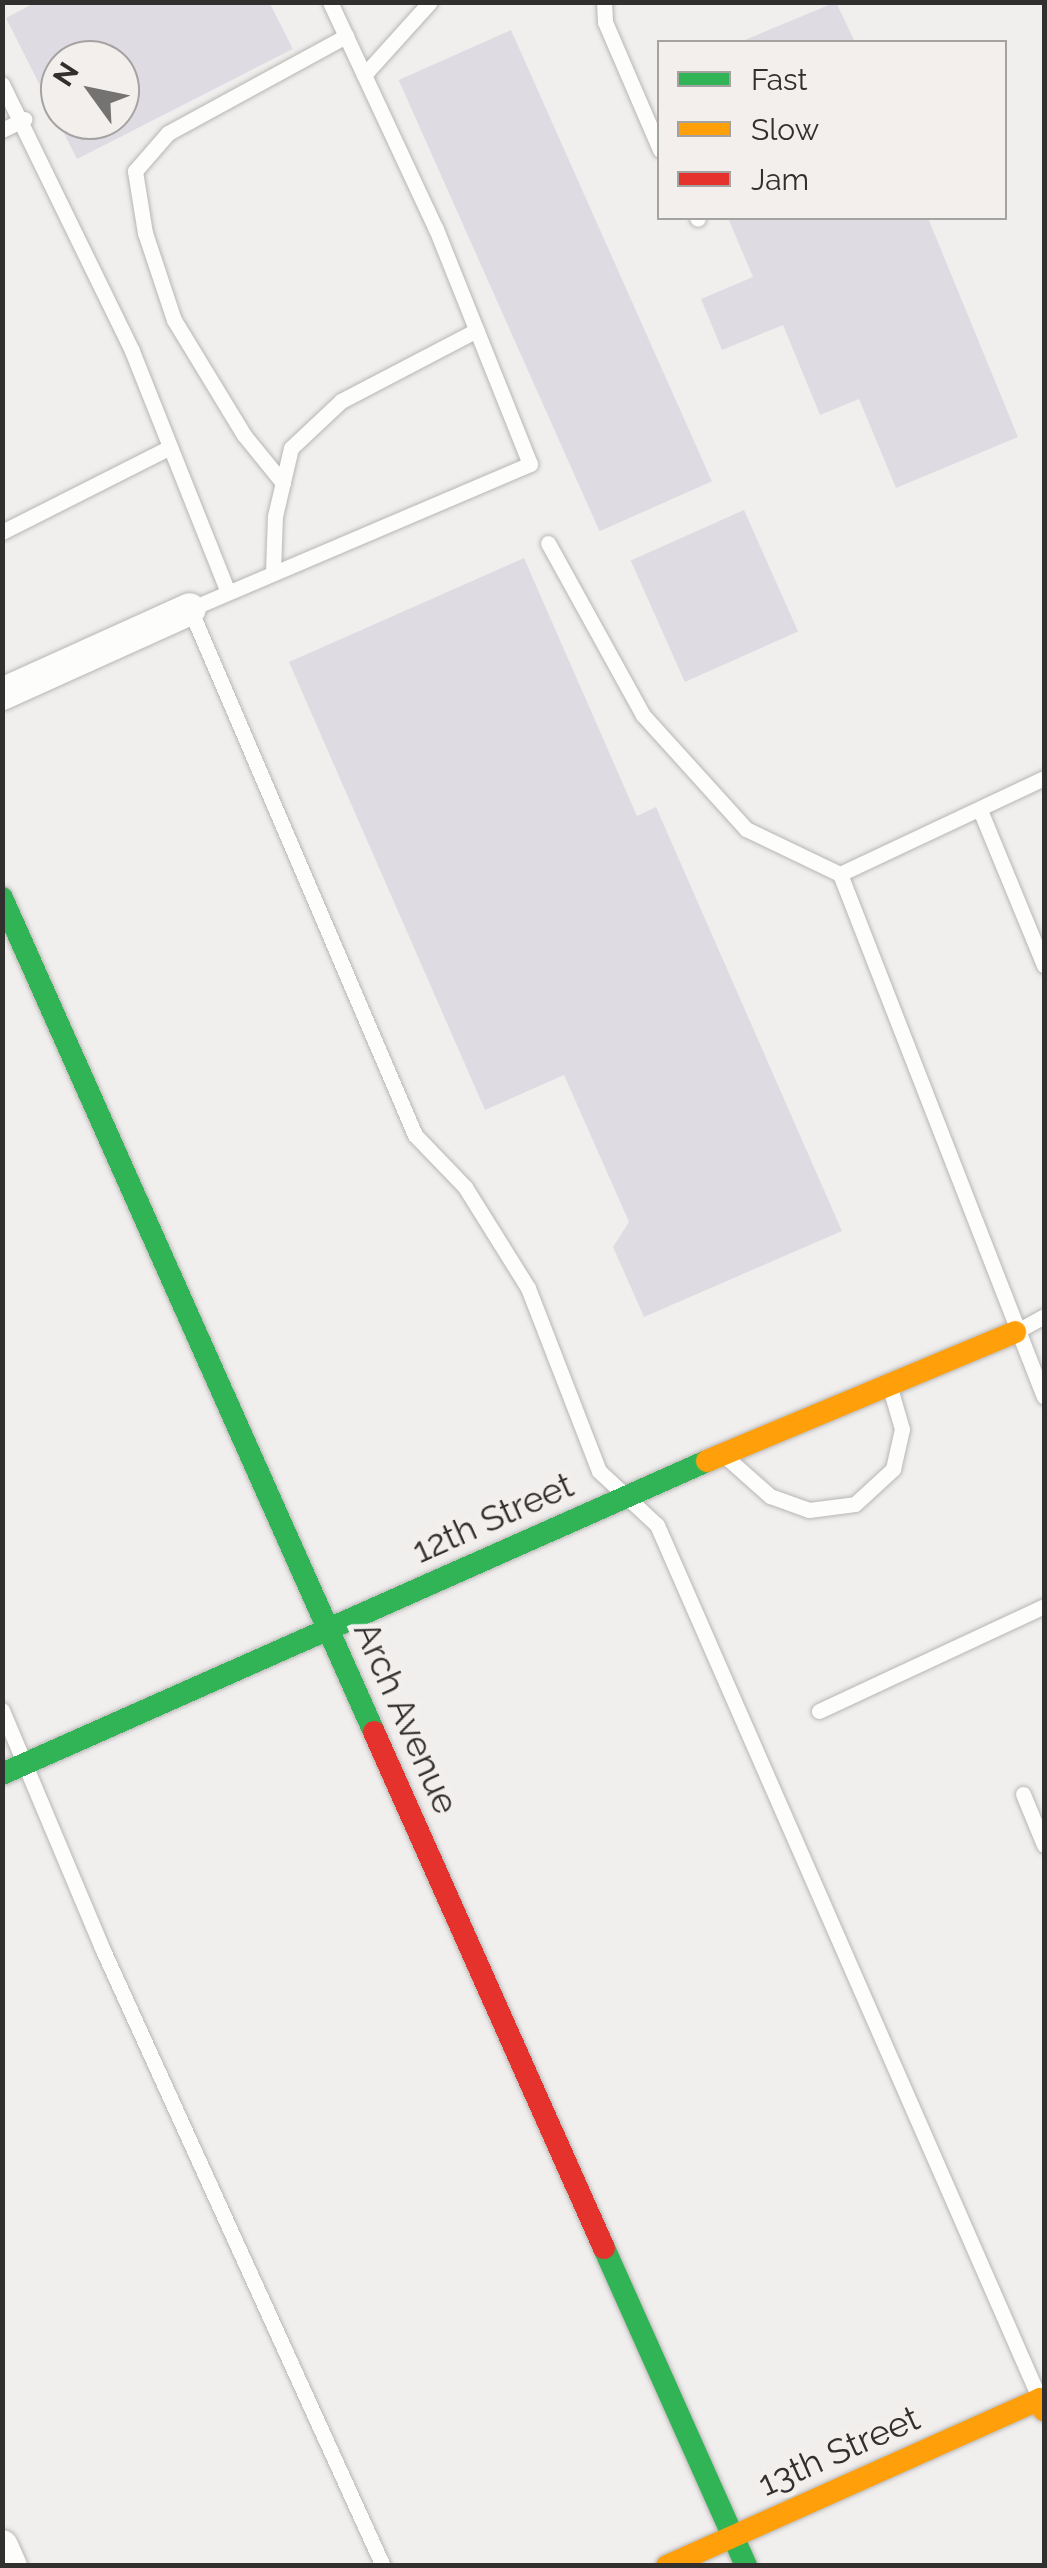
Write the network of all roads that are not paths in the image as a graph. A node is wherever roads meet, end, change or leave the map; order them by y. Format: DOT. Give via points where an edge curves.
graph roads {
  1 [pos="330,2"];
  2 [pos="430,2"];
  3 [pos="604,2"];
  4 [pos="346,36"];
  5 [pos="364,74"];
  6 [pos="2,84"];
  7 [pos="25,119"];
  8 [pos="2,130"];
  9 [pos="657,143"];
  10 [pos="477,330"];
  11 [pos="170,447"];
  12 [pos="282,483"];
  13 [pos="2,532"];
  14 [pos="548,543"];
  15 [pos="273,572"];
  16 [pos="228,592"];
  17 [pos="190,608"];
  18 [pos="4,688"];
  19 [pos="1044,778"];
  20 [pos="980,810"];
  21 [pos="840,874"];
  22 [pos="2,898"];
  23 [pos="1044,965"];
  24 [pos="1044,1316"];
  25 [pos="1015,1332"];
  26 [pos="889,1385"];
  27 [pos="1044,1397"];
  28 [pos="724,1454"];
  29 [pos="624,1498"];
  30 [pos="1044,1606"];
  31 [pos="329,1631"];
  32 [pos="2,1710"];
  33 [pos="819,1711"];
  34 [pos="28,1764"];
  35 [pos="2,1774"];
  36 [pos="1023,1794"];
  37 [pos="1044,1845"];
  38 [pos="1042,2405"];
  39 [pos="733,2536"];
  40 [pos="2,2546"];
  41 [pos="11,2566"];
  42 [pos="382,2566"];
  43 [pos="666,2566"];
  44 [pos="746,2566"];
  1 -- 4 [label="lane"];
  2 -- 5 [label="lane"];
  3 -- 9 [label="lane" via="605,22"];
  4 -- 5 [label="lane"];
  4 -- 12 [label="lane" via="168,133 135,170 145,232 174,320 244,435"];
  5 -- 10 [label="lane"];
  6 -- 7 [label="lane"];
  7 -- 8 [label="lane"];
  7 -- 11 [label="lane"];
  10 -- 12 [label="lane" via="341,401 291,448"];
  10 -- 15 [label="lane" via="530,464"];
  11 -- 13 [label="lane"];
  11 -- 16 [label="lane"];
  12 -- 15 [label="lane"];
  14 -- 21 [label="lane" via="644,715 746,829"];
  15 -- 16 [label="lane"];
  16 -- 17 [label="lane"];
  17 -- 18 [label="street"];
  17 -- 29 [label="lane" via="416,1135 465,1187 528,1288 600,1471"];
  19 -- 20 [label="lane"];
  20 -- 21 [label="lane"];
  20 -- 23 [label="lane"];
  21 -- 25 [label="lane"];
  22 -- 31 [label="street, Arch Avenue"];
  24 -- 25 [label="lane"];
  25 -- 26 [label="street, 12th Street"];
  25 -- 27 [label="lane"];
  26 -- 28 [label="street, 12th Street"];
  26 -- 28 [label="lane" via="902,1429 893,1469 855,1504 809,1510 770,1496"];
  28 -- 29 [label="street, 12th Street"];
  29 -- 31 [label="street, 12th Street"];
  29 -- 38 [label="lane" via="656,1525"];
  30 -- 33 [label="lane"];
  31 -- 34 [label="street, 12th Street"];
  31 -- 39 [label="street, Arch Avenue"];
  32 -- 34 [label="lane"];
  34 -- 35 [label="street, 12th Street"];
  34 -- 42 [label="lane" via="102,1948"];
  36 -- 37 [label="lane"];
  38 -- 39 [label="street, 13th Street"];
  39 -- 43 [label="street, 13th Street"];
  39 -- 44 [label="street, Arch Avenue"];
  40 -- 41 [label="street"];
}
